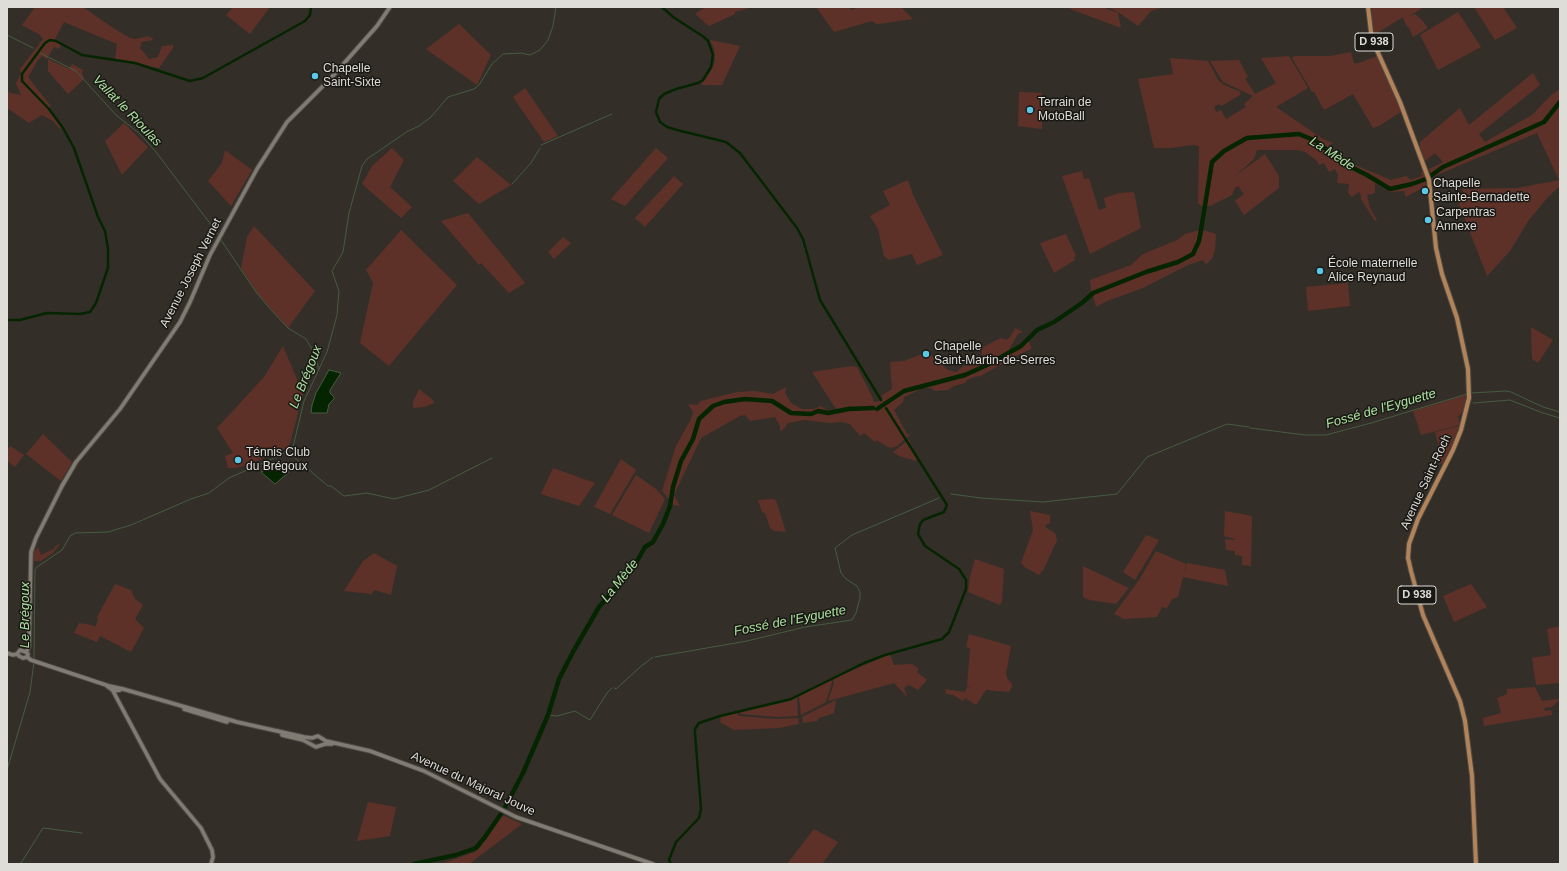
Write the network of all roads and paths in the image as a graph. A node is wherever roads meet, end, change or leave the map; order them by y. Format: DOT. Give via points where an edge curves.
graph roads {
  1 [pos="390,7"];
  2 [pos="1368,7"];
  3 [pos="26,652"];
  4 [pos="7,653"];
  5 [pos="17,654"];
  6 [pos="26,657"];
  7 [pos="115,689"];
  8 [pos="312,738"];
  9 [pos="321,739"];
  10 [pos="311,743"];
  11 [pos="321,744"];
  12 [pos="375,753"];
  13 [pos="211,864"];
  14 [pos="652,864"];
  15 [pos="1476,864"];
  1 -- 3 [label="main road, Avenue Joseph Vernet" via="369,35 324,85 292,115 281,130 219,239 180,322 120,409 66,478 31,552"];
  2 -- 15 [label="main road, Avenue Saint-Roch / D 938" via="1375,46 1400,102 1428,178 1436,248 1467,362 1470,394 1458,441 1418,519 1409,544 1408,558 1421,610 1459,699 1465,721 1472,776"];
  3 -- 5 [label="main road" via="20,650"];
  3 -- 6 [label="main road, Avenue Joseph Vernet"];
  4 -- 5 [label="main road"];
  5 -- 6 [label="main road, Avenue du Majoral Jouve"];
  6 -- 7 [label="main road, Avenue du Majoral Jouve"];
  7 -- 8 [label="main road, Avenue du Majoral Jouve" via="236,722"];
  7 -- 10 [label="main road, Avenue du Majoral Jouve" via="215,719"];
  7 -- 13 [label="main road" via="160,779 201,828 212,850"];
  8 -- 9 [label="main road, Avenue du Majoral Jouve" via="316,736"];
  8 -- 10 [label="main road"];
  9 -- 11 [label="main road"];
  9 -- 12 [label="main road, Avenue du Majoral Jouve"];
  10 -- 11 [label="main road, Avenue du Majoral Jouve" via="316,747"];
  11 -- 12 [label="main road, Avenue du Majoral Jouve"];
  12 -- 14 [label="main road, Avenue du Majoral Jouve" via="424,771 504,812"];
}
